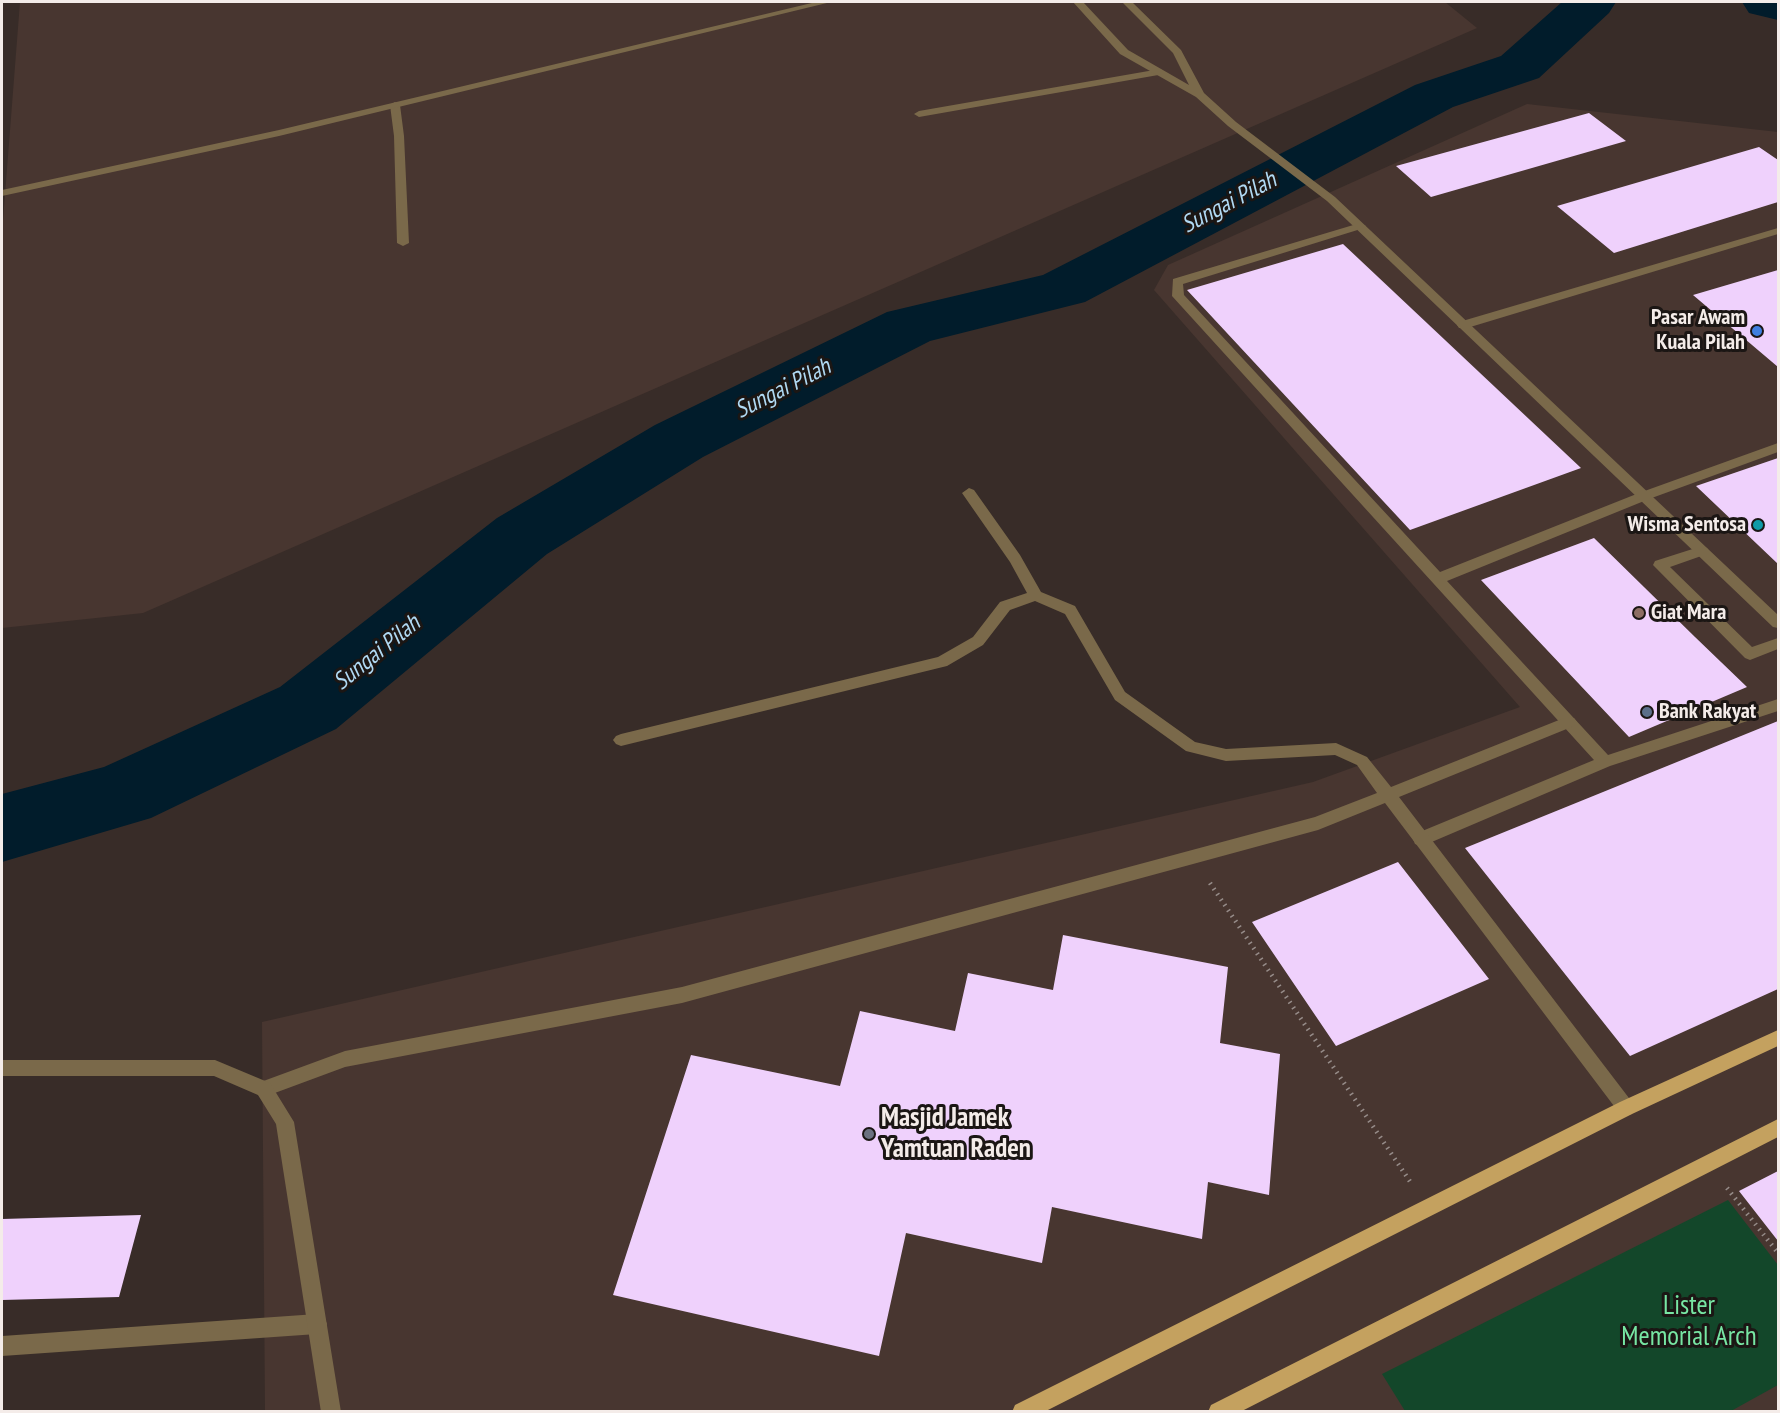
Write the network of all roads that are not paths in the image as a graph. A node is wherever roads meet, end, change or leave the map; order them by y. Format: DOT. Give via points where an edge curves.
graph roads {
  1 [pos="826,2"];
  2 [pos="1077,2"];
  3 [pos="1127,2"];
  4 [pos="1160,72"];
  5 [pos="1200,95"];
  6 [pos="395,105"];
  7 [pos="919,114"];
  8 [pos="2,193"];
  9 [pos="1360,226"];
  10 [pos="1779,231"];
  11 [pos="403,243"];
  12 [pos="1463,325"];
  13 [pos="1779,447"];
  14 [pos="969,494"];
  15 [pos="1644,495"];
  16 [pos="1702,551"];
  17 [pos="1437,579"];
  18 [pos="1036,596"];
  19 [pos="1779,623"];
  20 [pos="1779,643"];
  21 [pos="1779,705"];
  22 [pos="1569,722"];
  23 [pos="621,740"];
  24 [pos="1605,762"];
  25 [pos="1387,796"];
  26 [pos="1421,839"];
  27 [pos="1779,1038"];
  28 [pos="2,1068"];
  29 [pos="264,1089"];
  30 [pos="1626,1108"];
  31 [pos="1779,1128"];
  32 [pos="317,1324"];
  33 [pos="2,1346"];
  34 [pos="331,1412"];
  35 [pos="1022,1412"];
  36 [pos="1218,1412"];
  1 -- 6 [label="street"];
  2 -- 4 [label="street" via="1124,52"];
  3 -- 5 [label="street" via="1177,52"];
  4 -- 5 [label="street"];
  4 -- 7 [label="street"];
  5 -- 9 [label="street"];
  6 -- 8 [label="street"];
  6 -- 11 [label="street"];
  9 -- 12 [label="street"];
  9 -- 17 [label="street" via="1177,282 1178,296"];
  10 -- 12 [label="street"];
  12 -- 15 [label="street"];
  13 -- 15 [label="street"];
  14 -- 18 [label="street"];
  15 -- 16 [label="street"];
  15 -- 17 [label="street"];
  16 -- 19 [label="street"];
  16 -- 20 [label="street" via="1660,565 1750,654"];
  17 -- 22 [label="street"];
  18 -- 23 [label="street" via="1005,606 978,641 942,662"];
  18 -- 25 [label="street" via="1070,610 1120,696 1191,747 1226,755 1336,749 1362,761"];
  21 -- 24 [label="street"];
  22 -- 24 [label="street"];
  22 -- 25 [label="street"];
  24 -- 26 [label="street"];
  25 -- 26 [label="street"];
  25 -- 29 [label="street" via="1318,823 682,995 345,1059"];
  26 -- 30 [label="street"];
  27 -- 30 [label="main road"];
  28 -- 29 [label="street" via="215,1068"];
  29 -- 32 [label="street" via="285,1122"];
  30 -- 35 [label="main road"];
  31 -- 36 [label="main road"];
  32 -- 33 [label="street"];
  32 -- 34 [label="street"];
}
